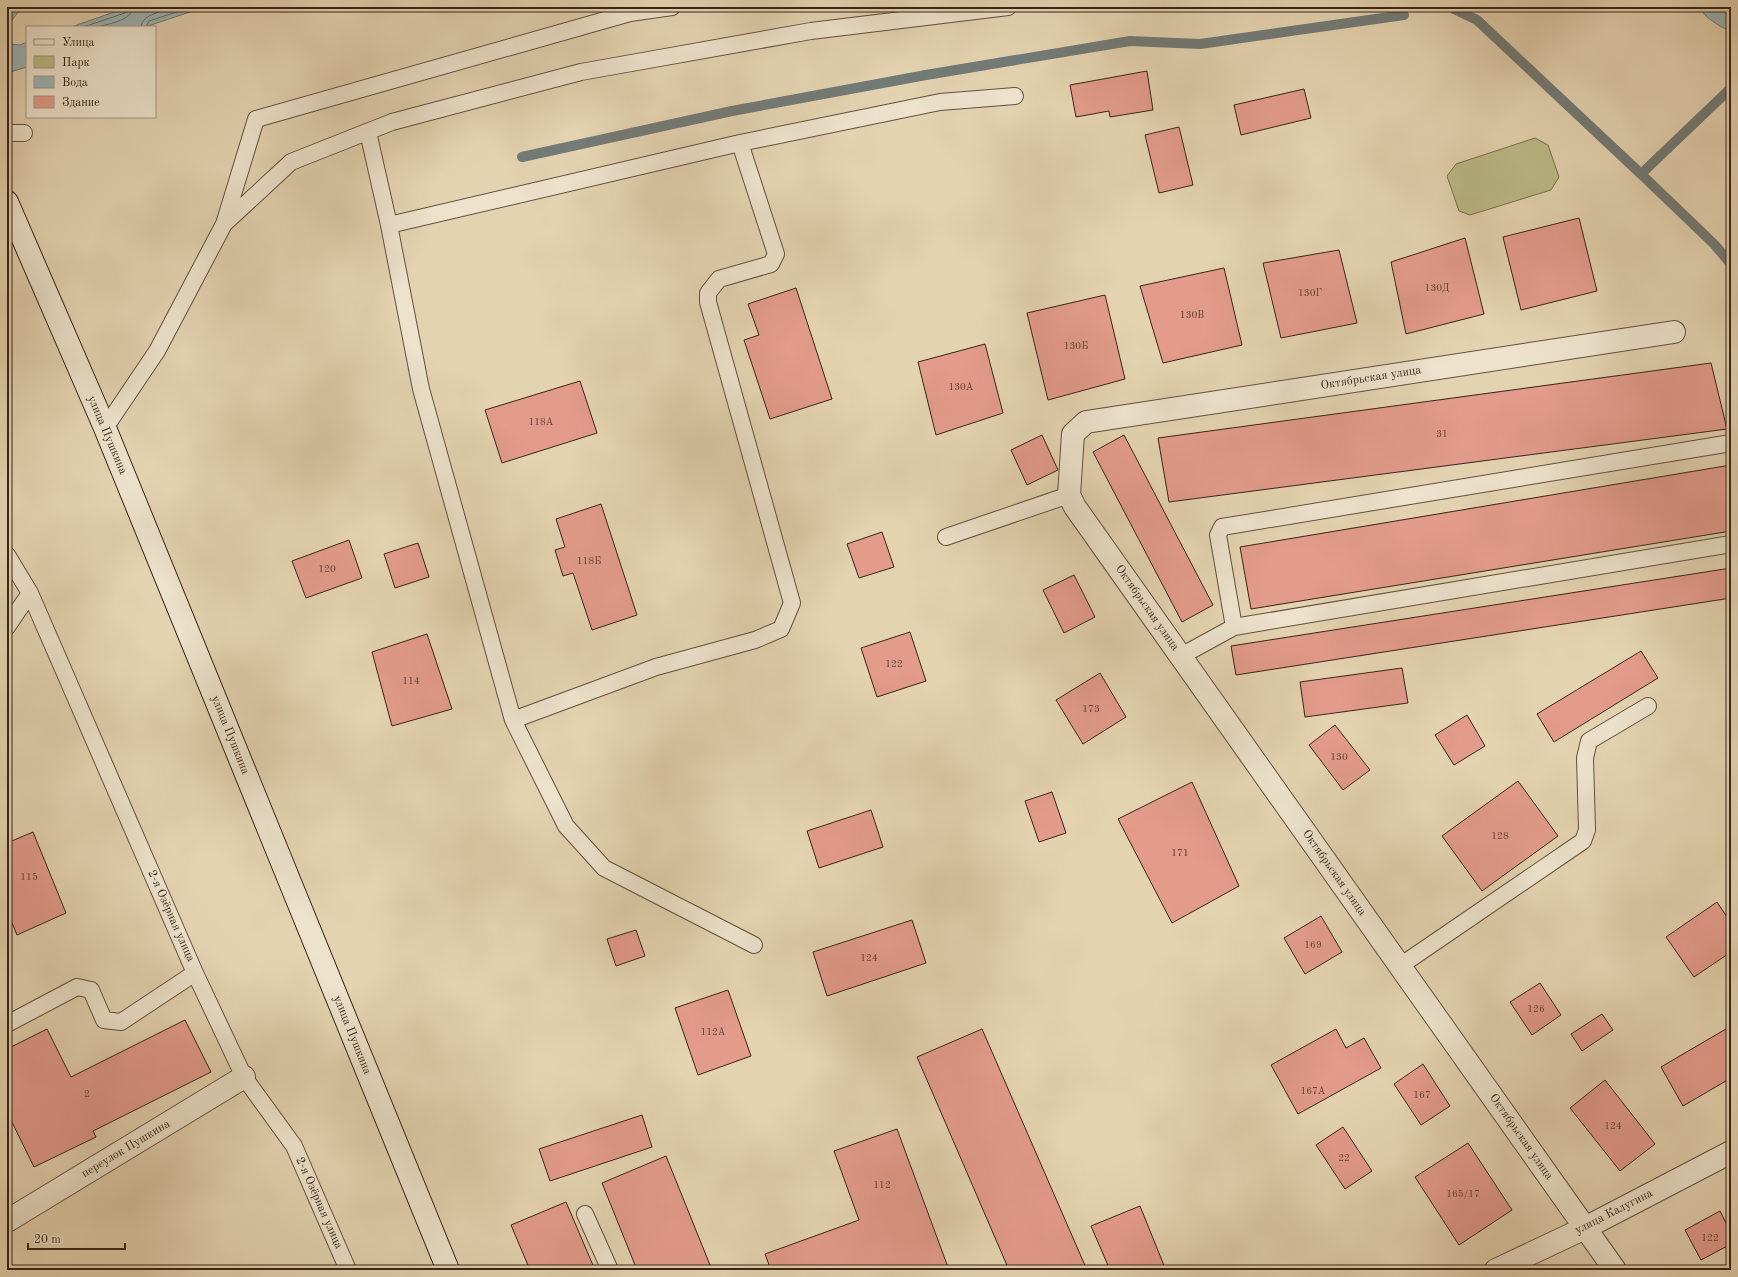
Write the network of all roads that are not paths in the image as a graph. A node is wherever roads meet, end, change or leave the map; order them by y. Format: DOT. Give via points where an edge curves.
graph roads {
  1 [pos="672,7"];
  2 [pos="1008,7"];
  3 [pos="1016,96"];
  4 [pos="368,132"];
  5 [pos="7,133"];
  6 [pos="24,133"];
  7 [pos="740,143"];
  8 [pos="10,209"];
  9 [pos="224,224"];
  10 [pos="389,225"];
  11 [pos="1674,332"];
  12 [pos="105,428"];
  13 [pos="1731,443"];
  14 [pos="1069,495"];
  15 [pos="946,537"];
  16 [pos="1731,544"];
  17 [pos="7,555"];
  18 [pos="30,593"];
  19 [pos="7,627"];
  20 [pos="1234,627"];
  21 [pos="1181,656"];
  22 [pos="1648,706"];
  23 [pos="513,720"];
  24 [pos="754,945"];
  25 [pos="1400,966"];
  26 [pos="195,973"];
  27 [pos="7,1024"];
  28 [pos="244,1077"];
  29 [pos="1731,1152"];
  30 [pos="585,1214"];
  31 [pos="7,1221"];
  32 [pos="1585,1228"];
  33 [pos="348,1270"];
  34 [pos="448,1270"];
  35 [pos="610,1270"];
  36 [pos="1496,1270"];
  37 [pos="1615,1270"];
  1 -- 9 [label="lane" via="630,13 256,119"];
  2 -- 4 [label="lane" via="811,31 581,72 392,122"];
  3 -- 7 [label="lane" via="940,102"];
  4 -- 9 [label="lane" via="290,162"];
  4 -- 10 [label="lane"];
  5 -- 6 [label="lane"];
  7 -- 10 [label="lane"];
  7 -- 23 [label="lane" via="776,254 771,264 719,279 708,292 708,302 792,603 781,629 755,640 656,667"];
  8 -- 12 [label="street, улица Пушкина"];
  9 -- 12 [label="lane" via="157,351"];
  10 -- 23 [label="lane" via="421,389"];
  11 -- 14 [label="street, Октябрьская улица" via="1086,422 1073,434"];
  12 -- 34 [label="street, улица Пушкина"];
  13 -- 20 [label="lane" via="1222,527 1218,535"];
  14 -- 15 [label="lane"];
  14 -- 21 [label="street, Октябрьская улица"];
  16 -- 20 [label="lane"];
  17 -- 18 [label="lane, 2-я Озёрная улица"];
  18 -- 19 [label="lane"];
  18 -- 26 [label="lane, 2-я Озёрная улица"];
  20 -- 21 [label="lane"];
  21 -- 25 [label="street, Октябрьская улица"];
  22 -- 25 [label="lane" via="1589,741 1585,758 1587,830 1583,841"];
  23 -- 24 [label="lane" via="566,826 604,868"];
  25 -- 32 [label="street, Октябрьская улица"];
  26 -- 27 [label="lane" via="121,1022 104,1020 91,990 77,987"];
  26 -- 28 [label="lane, 2-я Озёрная улица"];
  28 -- 31 [label="street, переулок Пушкина"];
  28 -- 33 [label="lane, 2-я Озёрная улица" via="294,1146"];
  29 -- 32 [label="street, улица Калугина"];
  30 -- 35 [label="lane"];
  32 -- 36 [label="street, улица Калугина"];
  32 -- 37 [label="street, Октябрьская улица"];
}
